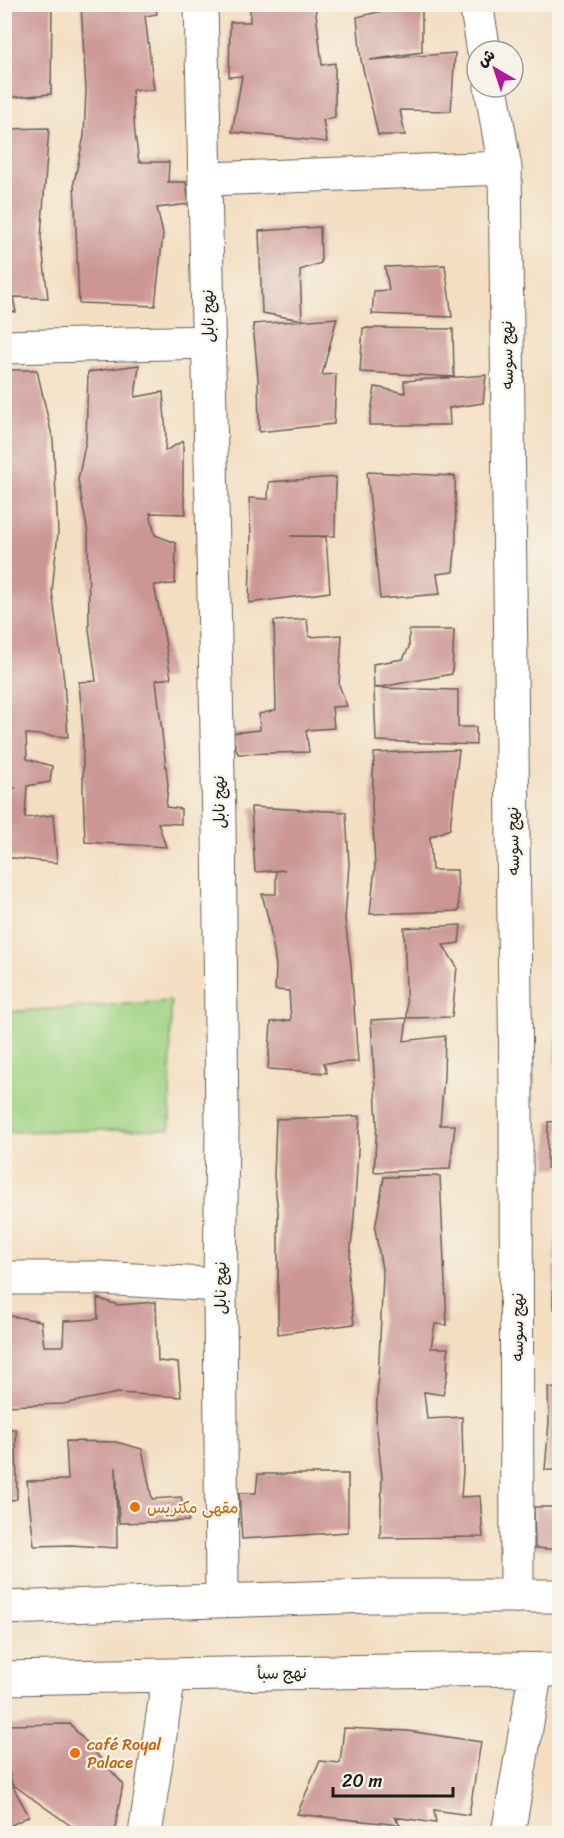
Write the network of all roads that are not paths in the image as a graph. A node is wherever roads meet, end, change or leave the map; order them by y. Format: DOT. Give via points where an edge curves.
graph roads {
  1 [pos="201,4"];
  2 [pos="476,4"];
  3 [pos="482,39"];
  4 [pos="493,99"];
  5 [pos="505,168"];
  6 [pos="206,179"];
  7 [pos="208,342"];
  8 [pos="4,347"];
  9 [pos="4,1278"];
  10 [pos="220,1285"];
  11 [pos="517,1596"];
  12 [pos="560,1596"];
  13 [pos="222,1600"];
  14 [pos="4,1608"];
  15 [pos="548,1670"];
  16 [pos="169,1675"];
  17 [pos="4,1678"];
  18 [pos="145,1833"];
  19 [pos="508,1833"];
  1 -- 6 [label="street, نهج نابل"];
  2 -- 3 [label="street"];
  4 -- 5 [label="street, نهج سوسه"];
  5 -- 6 [label="street"];
  5 -- 11 [label="street, نهج سوسه" via="516,1084"];
  6 -- 7 [label="street, نهج نابل"];
  7 -- 8 [label="street"];
  7 -- 10 [label="street, نهج نابل" via="220,846"];
  9 -- 10 [label="street" via="100,1278"];
  10 -- 13 [label="street, نهج نابل"];
  11 -- 12 [label="street"];
  11 -- 13 [label="street"];
  13 -- 14 [label="street"];
  15 -- 16 [label="street, نهج سبأ"];
  15 -- 19 [label="street"];
  16 -- 17 [label="street, نهج سبأ"];
  16 -- 18 [label="street"];
}
